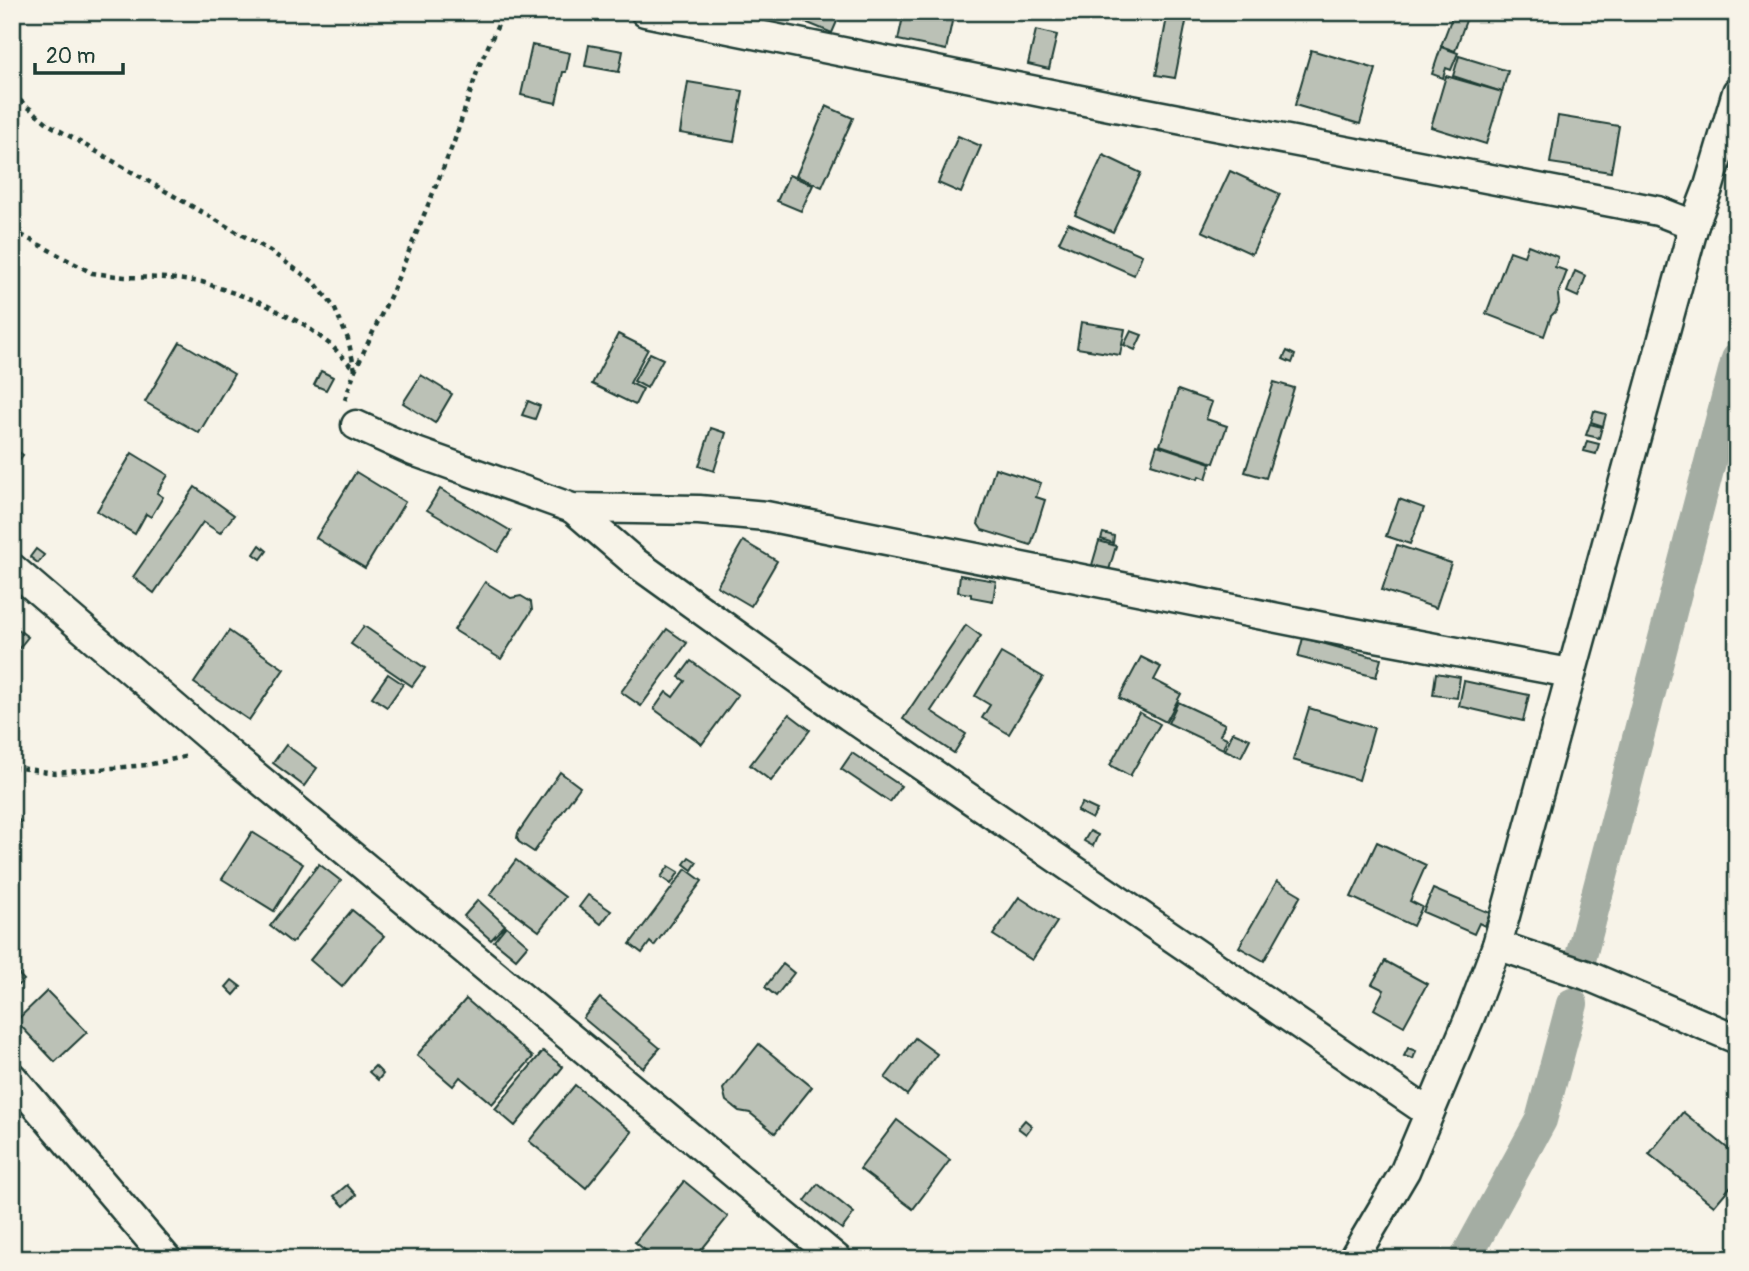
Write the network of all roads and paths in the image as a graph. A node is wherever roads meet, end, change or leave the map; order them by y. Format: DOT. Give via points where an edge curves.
graph roads {
  1 [pos="504,12"];
  2 [pos="645,12"];
  3 [pos="1737,92"];
  4 [pos="12,94"];
  5 [pos="1694,225"];
  6 [pos="12,230"];
  7 [pos="355,370"];
  8 [pos="356,425"];
  9 [pos="572,508"];
  10 [pos="12,568"];
  11 [pos="1570,673"];
  12 [pos="223,748"];
  13 [pos="12,766"];
  14 [pos="1497,945"];
  15 [pos="1737,1039"];
  16 [pos="12,1077"];
  17 [pos="1429,1113"];
  18 [pos="167,1259"];
  19 [pos="837,1259"];
  20 [pos="1353,1259"];
  1 -- 7 [label="path" via="393,290"];
  2 -- 5 [label="street" via="1658,211"];
  3 -- 5 [label="street"];
  4 -- 7 [label="path" via="50,125 270,251 315,283 334,307"];
  5 -- 11 [label="street"];
  6 -- 7 [label="path" via="92,273 202,282 260,302 304,325"];
  7 -- 8 [label="path" via="345,402 347,415"];
  8 -- 9 [label="street" via="413,451"];
  9 -- 11 [label="street" via="766,516"];
  9 -- 17 [label="street" via="636,563 849,716"];
  10 -- 12 [label="street"];
  11 -- 14 [label="street"];
  12 -- 13 [label="path" via="147,765 55,773"];
  12 -- 19 [label="street"];
  14 -- 15 [label="street" via="1586,975"];
  14 -- 17 [label="street"];
  16 -- 18 [label="street"];
  17 -- 20 [label="street" via="1405,1171"];
}
